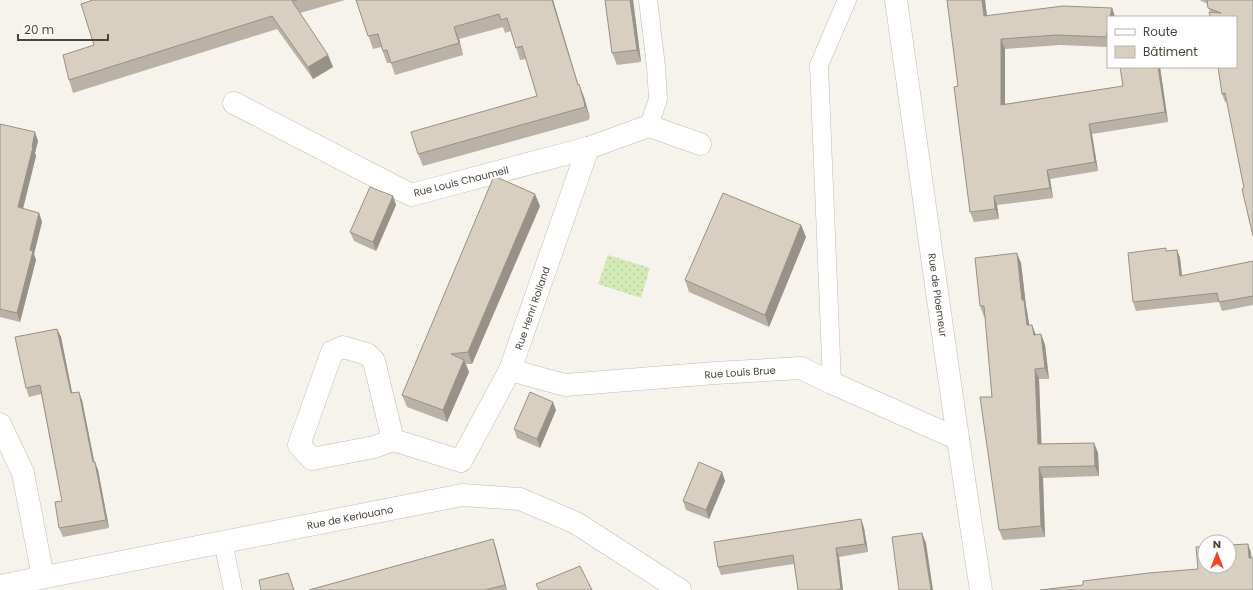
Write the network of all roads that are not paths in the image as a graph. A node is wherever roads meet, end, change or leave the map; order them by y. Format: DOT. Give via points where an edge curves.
graph roads {
  1 [pos="648,0"];
  2 [pos="847,0"];
  3 [pos="896,0"];
  4 [pos="234,103"];
  5 [pos="649,126"];
  6 [pos="700,144"];
  7 [pos="588,148"];
  8 [pos="510,370"];
  9 [pos="832,383"];
  10 [pos="0,424"];
  11 [pos="958,439"];
  12 [pos="393,440"];
  13 [pos="461,461"];
  14 [pos="462,494"];
  15 [pos="223,542"];
  16 [pos="43,577"];
  17 [pos="0,586"];
  18 [pos="233,590"];
  19 [pos="680,590"];
  20 [pos="981,590"];
  1 -- 5 [label="lane" via="658,99"];
  2 -- 9 [label="lane" via="819,65"];
  3 -- 11 [label="street, Rue de Ploemeur"];
  4 -- 7 [label="street, Rue Louis Chaumeil" via="411,195"];
  5 -- 6 [label="street"];
  5 -- 7 [label="street, Rue Louis Chaumeil"];
  7 -- 8 [label="street, Rue Henri Rolland"];
  8 -- 9 [label="street, Rue Louis Brue" via="565,385 801,368"];
  8 -- 13 [label="street, Rue Henri Rolland"];
  9 -- 11 [label="street, Rue Louis Brue"];
  10 -- 16 [label="street" via="23,473"];
  11 -- 20 [label="street, Rue de Ploemeur"];
  12 -- 12 [label="street" via="374,361 367,354 343,347 332,352 299,445 312,459 374,447"];
  12 -- 13 [label="street"];
  13 -- 14 [label="street"];
  14 -- 15 [label="street, Rue de Kerlouano"];
  14 -- 19 [label="street, Rue de Kerlouano" via="520,498 576,524"];
  15 -- 16 [label="street, Rue de Kerlouano"];
  15 -- 18 [label="lane"];
  16 -- 17 [label="street, Rue de Kerlouano"];
}
